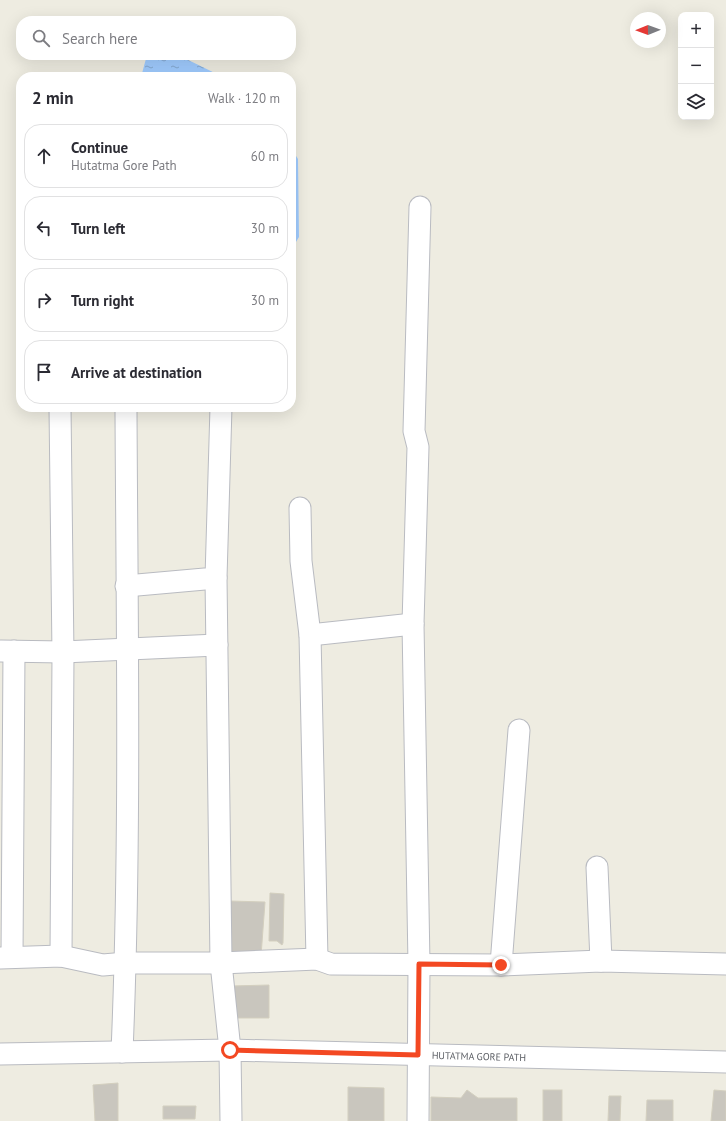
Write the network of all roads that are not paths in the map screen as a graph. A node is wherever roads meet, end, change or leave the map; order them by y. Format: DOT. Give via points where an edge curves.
graph roads {
  1 [pos="420,207"];
  2 [pos="60,412"];
  3 [pos="126,412"];
  4 [pos="221,412"];
  5 [pos="300,508"];
  6 [pos="216,578"];
  7 [pos="126,586"];
  8 [pos="413,624"];
  9 [pos="310,635"];
  10 [pos="217,645"];
  11 [pos="128,649"];
  12 [pos="7,651"];
  13 [pos="63,652"];
  14 [pos="519,730"];
  15 [pos="597,867"];
  16 [pos="61,956"];
  17 [pos="6,958"];
  18 [pos="317,959"];
  19 [pos="601,961"];
  20 [pos="126,963"];
  21 [pos="221,963"];
  22 [pos="419,964"];
  23 [pos="726,964"];
  24 [pos="501,965"];
  25 [pos="230,1050"];
  26 [pos="122,1052"];
  27 [pos="0,1054"];
  28 [pos="418,1055"];
  29 [pos="726,1062"];
  30 [pos="231,1121"];
  31 [pos="418,1121"];
  1 -- 8 [label="street" via="414,430 418,447"];
  2 -- 13 [label="street"];
  3 -- 7 [label="street"];
  4 -- 6 [label="street"];
  5 -- 9 [label="street" via="301,561"];
  6 -- 7 [label="street"];
  6 -- 10 [label="street"];
  7 -- 11 [label="street"];
  8 -- 9 [label="street"];
  8 -- 22 [label="street"];
  9 -- 18 [label="street"];
  10 -- 11 [label="street"];
  10 -- 21 [label="street"];
  11 -- 13 [label="street"];
  11 -- 20 [label="street"];
  12 -- 13 [label="street"];
  12 -- 17 [label="street"];
  13 -- 16 [label="street"];
  14 -- 24 [label="street"];
  15 -- 19 [label="street"];
  16 -- 17 [label="street"];
  16 -- 20 [label="street" via="104,965"];
  18 -- 21 [label="street"];
  18 -- 22 [label="street" via="331,964"];
  19 -- 23 [label="street"];
  19 -- 24 [label="street"];
  20 -- 21 [label="street"];
  20 -- 26 [label="street"];
  21 -- 25 [label="street"];
  22 -- 24 [label="street"];
  22 -- 28 [label="street"];
  25 -- 26 [label="street, HUTATMA GORE PATH"];
  25 -- 28 [label="street, HUTATMA GORE PATH"];
  25 -- 30 [label="street"];
  26 -- 27 [label="street, HUTATMA GORE PATH"];
  28 -- 29 [label="street, HUTATMA GORE PATH"];
  28 -- 31 [label="street"];
}
